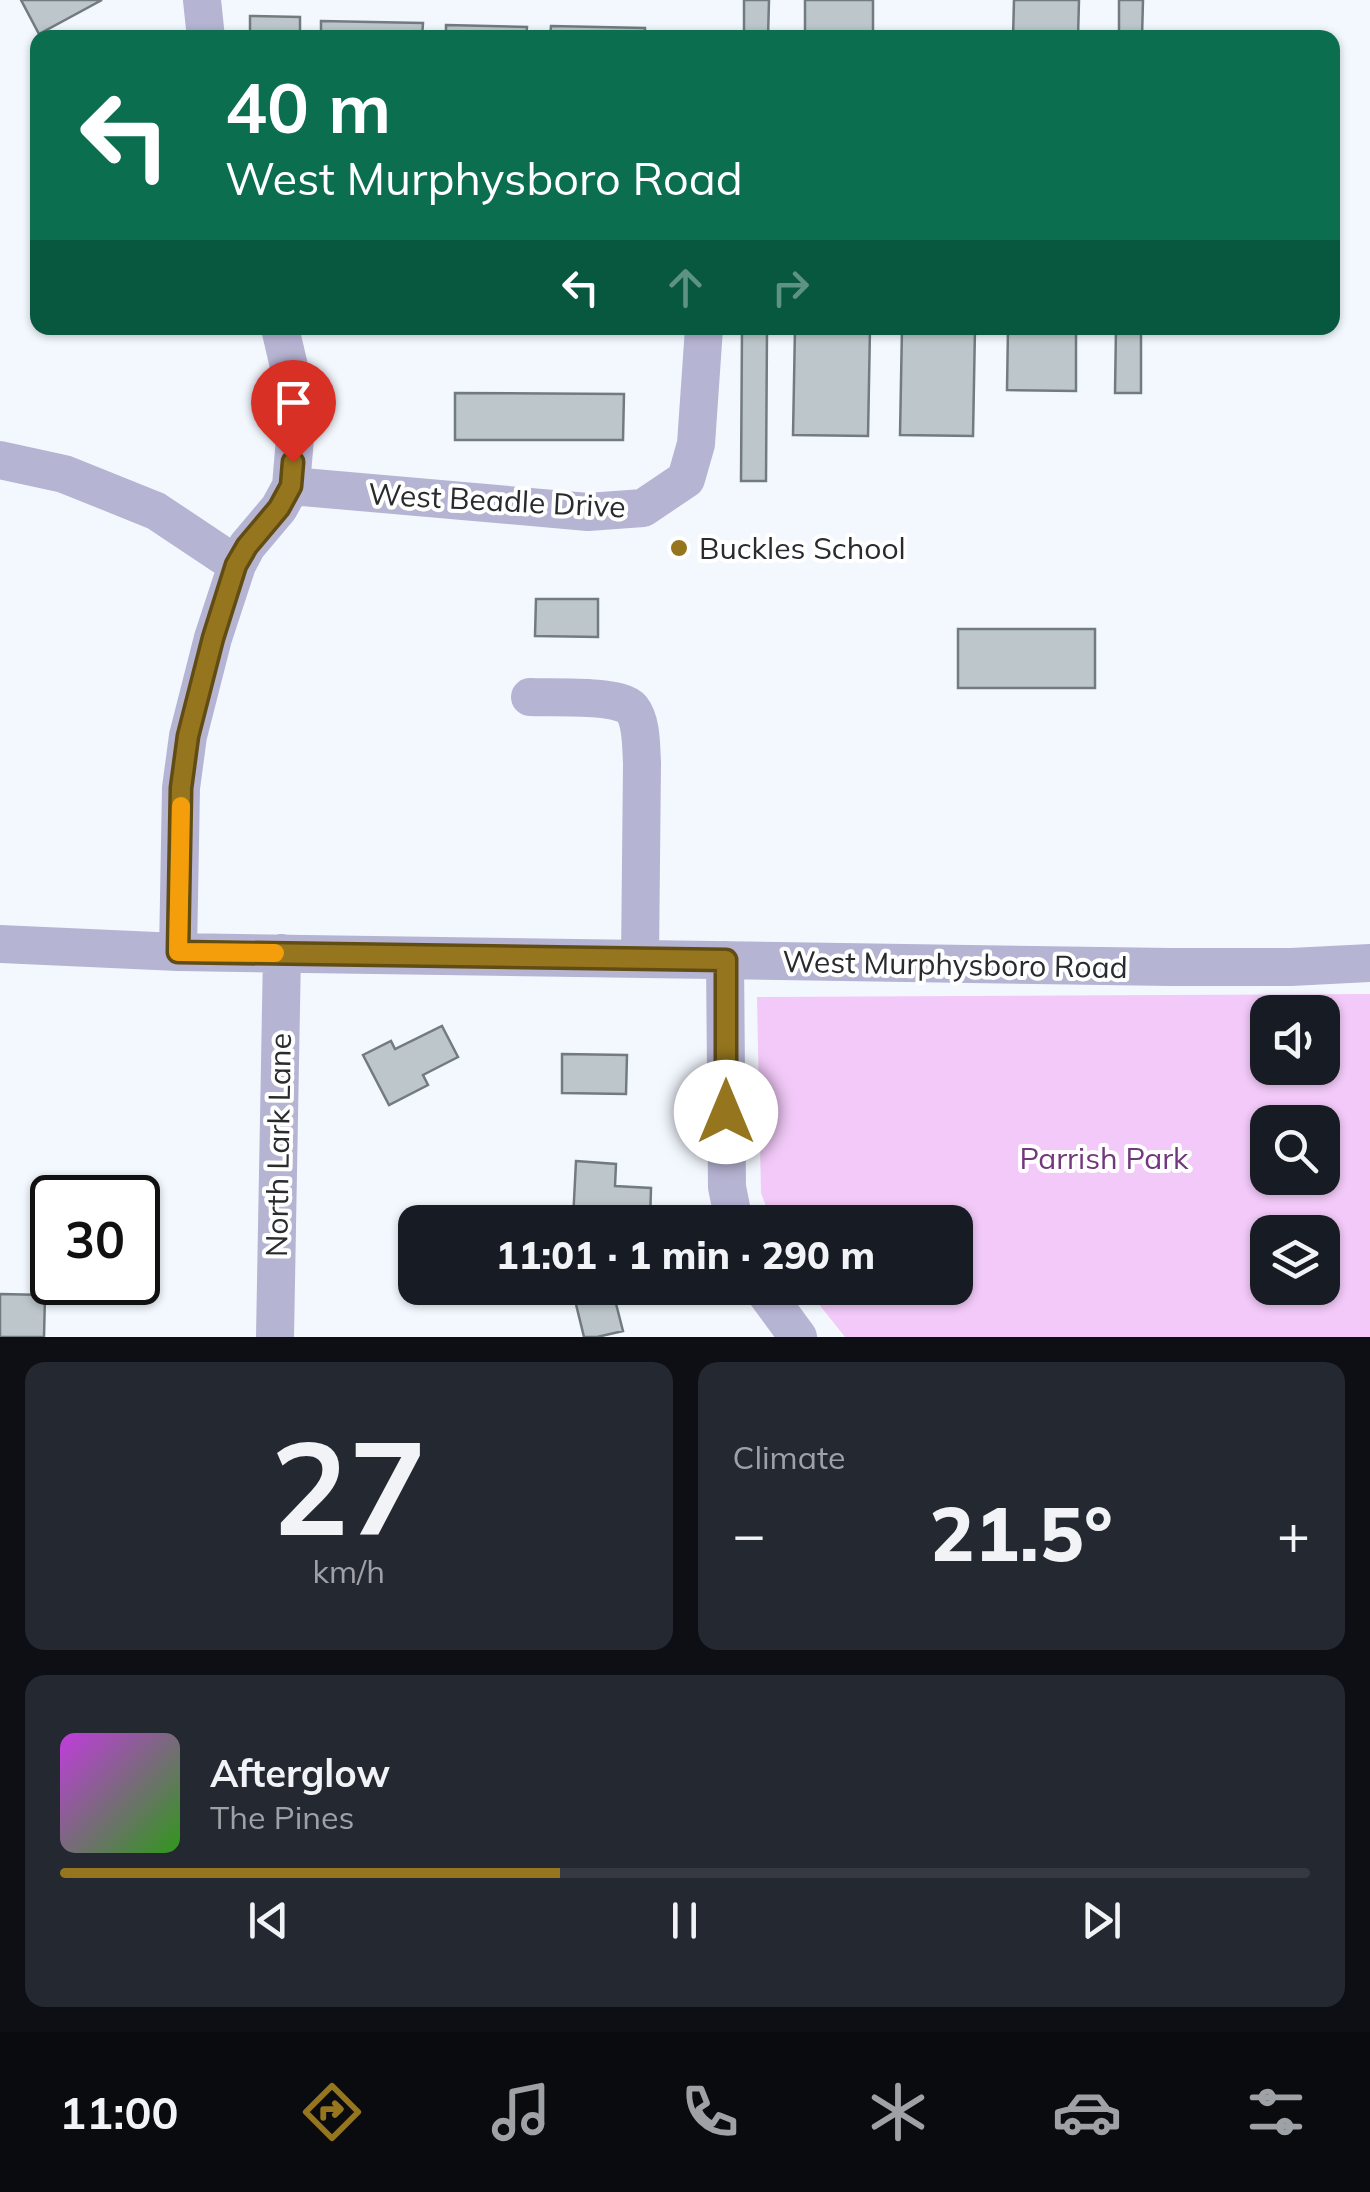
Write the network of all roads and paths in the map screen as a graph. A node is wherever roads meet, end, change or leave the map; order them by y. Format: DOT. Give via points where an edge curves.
graph roads {
  1 [pos="202,0"];
  2 [pos="205,30"];
  3 [pos="282,335"];
  4 [pos="704,335"];
  5 [pos="0,460"];
  6 [pos="291,486"];
  7 [pos="236,565"];
  8 [pos="530,697"];
  9 [pos="0,944"];
  10 [pos="178,952"];
  11 [pos="282,953"];
  12 [pos="640,959"];
  13 [pos="726,960"];
  14 [pos="1370,963"];
  15 [pos="730,1205"];
  16 [pos="774,1305"];
  17 [pos="274,1337"];
  18 [pos="798,1337"];
  1 -- 2 [label="street"];
  3 -- 6 [label="street" via="294,388"];
  4 -- 6 [label="street, West Beadle Drive" via="696,444 686,479 643,508 588,512"];
  5 -- 7 [label="street" via="64,474 156,511"];
  6 -- 7 [label="street"];
  7 -- 10 [label="street" via="188,736"];
  8 -- 12 [label="street" via="608,700 632,708 642,763"];
  9 -- 10 [label="street, West Murphysboro Road"];
  10 -- 11 [label="street, West Murphysboro Road"];
  11 -- 12 [label="street, West Murphysboro Road"];
  11 -- 17 [label="street, North Lark Lane"];
  12 -- 13 [label="street, West Murphysboro Road"];
  13 -- 14 [label="street, West Murphysboro Road"];
  13 -- 15 [label="street"];
  16 -- 18 [label="street"];
}
